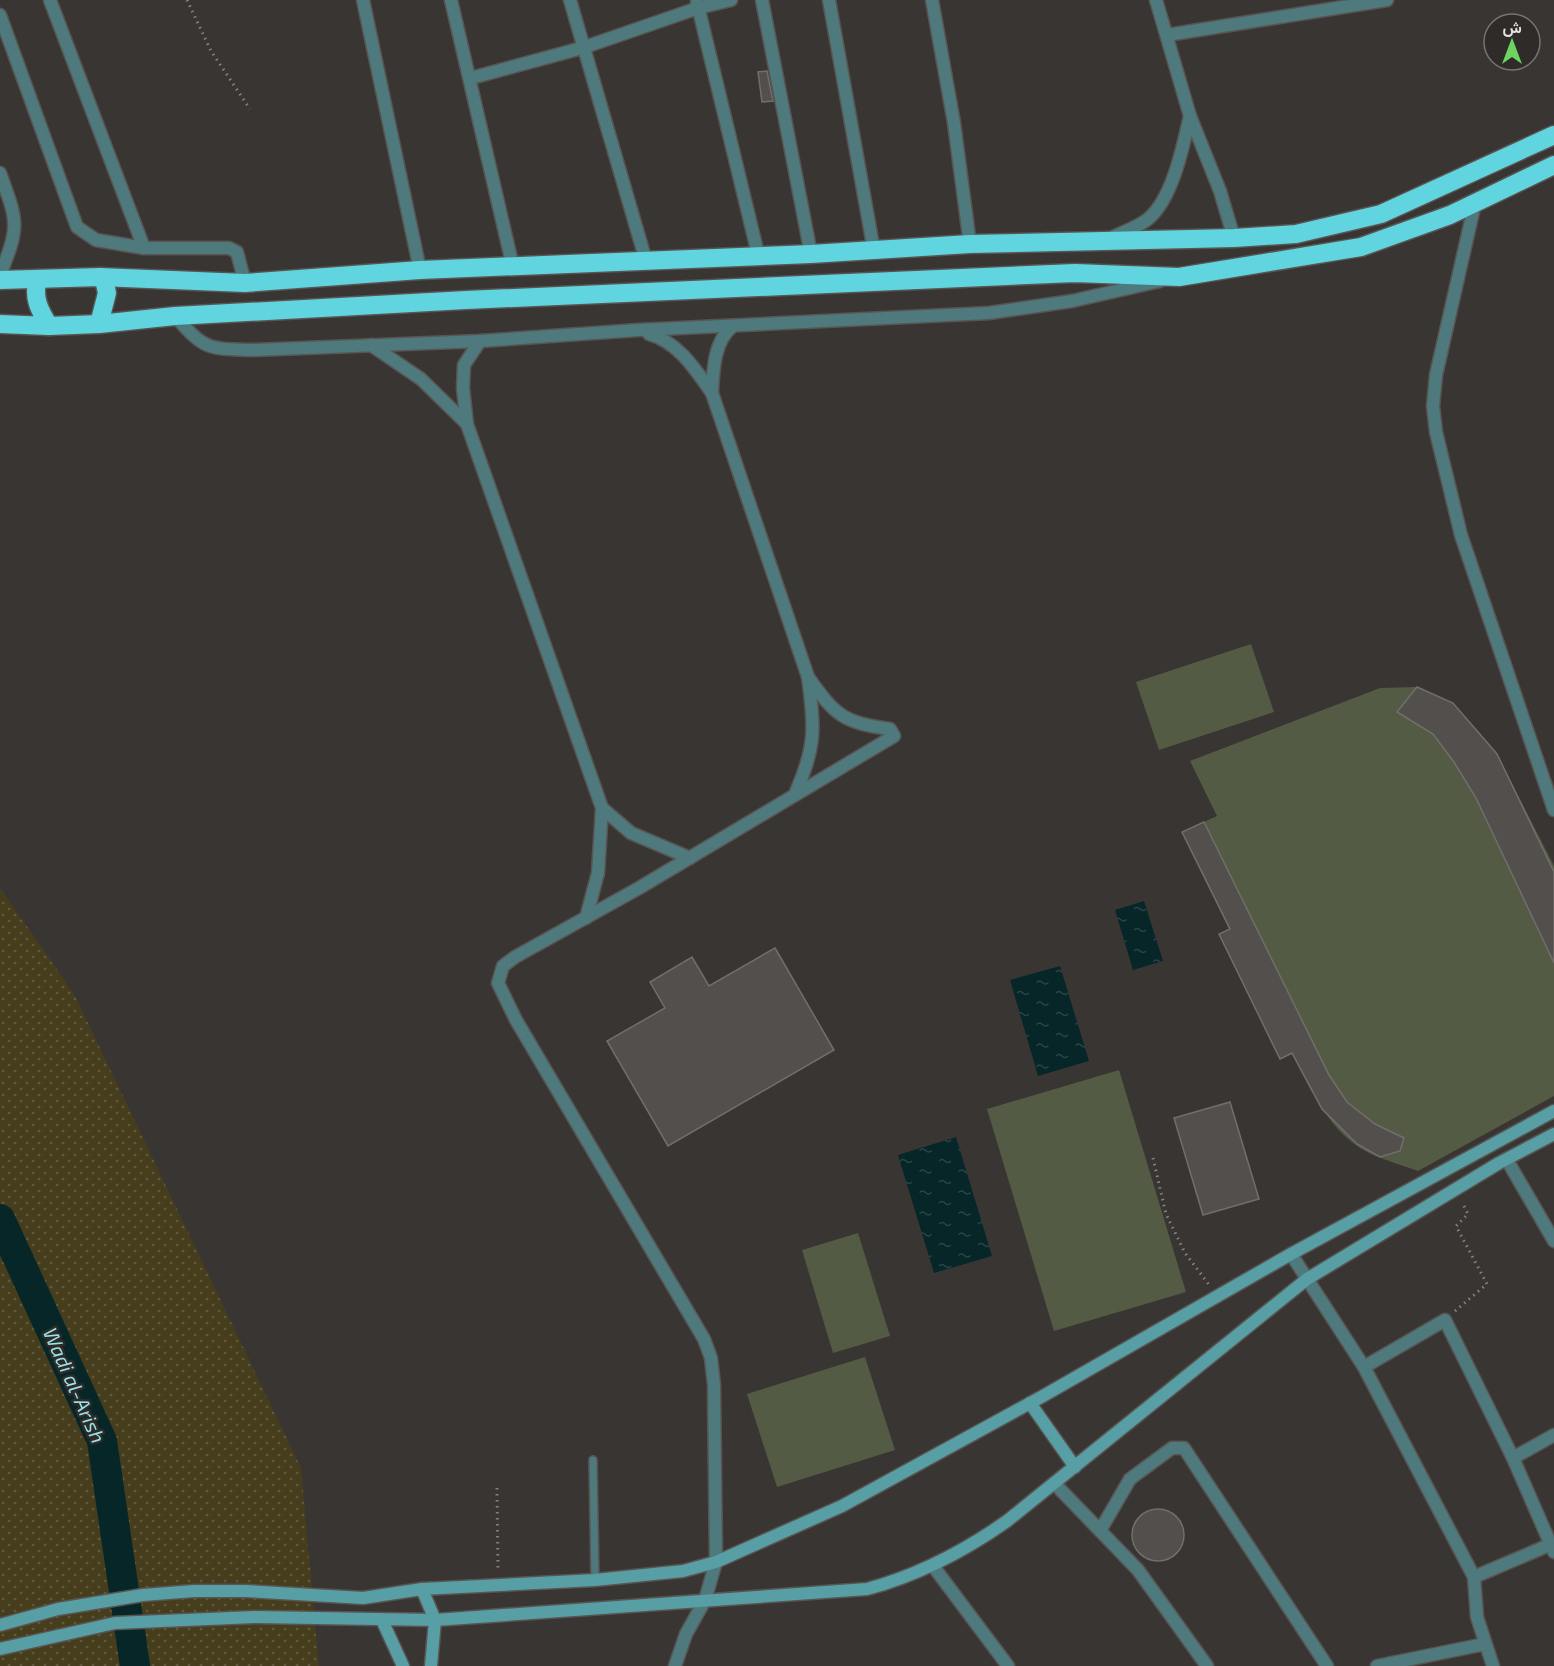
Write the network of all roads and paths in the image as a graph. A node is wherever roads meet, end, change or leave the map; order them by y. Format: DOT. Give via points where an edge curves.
graph roads {
  1 [pos="50,0"];
  2 [pos="187,0"];
  3 [pos="363,0"];
  4 [pos="451,0"];
  5 [pos="570,0"];
  6 [pos="732,0"];
  7 [pos="762,0"];
  8 [pos="829,0"];
  9 [pos="932,0"];
  10 [pos="1156,0"];
  11 [pos="1387,0"];
  12 [pos="697,4"];
  13 [pos="0,15"];
  14 [pos="1167,35"];
  15 [pos="582,48"];
  16 [pos="471,78"];
  17 [pos="250,108"];
  18 [pos="1190,116"];
  19 [pos="1554,135"];
  20 [pos="1554,165"];
  21 [pos="0,173"];
  22 [pos="1475,203"];
  23 [pos="1234,238"];
  24 [pos="1076,240"];
  25 [pos="1109,240"];
  26 [pos="970,244"];
  27 [pos="144,248"];
  28 [pos="874,251"];
  29 [pos="758,254"];
  30 [pos="811,254"];
  31 [pos="646,261"];
  32 [pos="513,267"];
  33 [pos="462,269"];
  34 [pos="420,270"];
  35 [pos="1075,273"];
  36 [pos="100,277"];
  37 [pos="1179,277"];
  38 [pos="0,278"];
  39 [pos="38,279"];
  40 [pos="245,283"];
  41 [pos="466,300"];
  42 [pos="175,316"];
  43 [pos="0,324"];
  44 [pos="99,324"];
  45 [pos="49,326"];
  46 [pos="733,326"];
  47 [pos="638,330"];
  48 [pos="480,341"];
  49 [pos="371,345"];
  50 [pos="712,393"];
  51 [pos="467,424"];
  52 [pos="808,677"];
  53 [pos="796,792"];
  54 [pos="602,808"];
  55 [pos="1554,810"];
  56 [pos="690,858"];
  57 [pos="586,918"];
  58 [pos="1554,1111"];
  59 [pos="1554,1134"];
  60 [pos="1153,1158"];
  61 [pos="1507,1160"];
  62 [pos="1456,1189"];
  63 [pos="1554,1240"];
  64 [pos="1291,1254"];
  65 [pos="1307,1280"];
  66 [pos="1217,1295"];
  67 [pos="1445,1320"];
  68 [pos="1364,1367"];
  69 [pos="1030,1403"];
  70 [pos="1554,1435"];
  71 [pos="1513,1458"];
  72 [pos="593,1460"];
  73 [pos="1075,1467"];
  74 [pos="1054,1483"];
  75 [pos="497,1488"];
  76 [pos="1101,1529"];
  77 [pos="1553,1547"];
  78 [pos="716,1562"];
  79 [pos="933,1566"];
  80 [pos="1474,1577"];
  81 [pos="595,1580"];
  82 [pos="499,1584"];
  83 [pos="422,1588"];
  84 [pos="705,1600"];
  85 [pos="382,1620"];
  86 [pos="435,1620"];
  87 [pos="0,1625"];
  88 [pos="1485,1644"];
  89 [pos="0,1649"];
  90 [pos="403,1666"];
  91 [pos="431,1666"];
  92 [pos="675,1666"];
  93 [pos="1008,1666"];
  94 [pos="1207,1666"];
  95 [pos="1327,1666"];
  96 [pos="1377,1666"];
  97 [pos="1493,1666"];
  1 -- 27 [label="street"];
  2 -- 17 [label="path" via="211,51"];
  3 -- 34 [label="street"];
  4 -- 16 [label="street"];
  5 -- 15 [label="street"];
  6 -- 12 [label="street"];
  7 -- 30 [label="street"];
  8 -- 28 [label="street"];
  9 -- 26 [label="street"];
  10 -- 14 [label="street"];
  11 -- 14 [label="street"];
  12 -- 15 [label="street"];
  12 -- 29 [label="street"];
  13 -- 27 [label="street" via="77,227 96,240"];
  14 -- 18 [label="street"];
  15 -- 16 [label="street"];
  15 -- 31 [label="street"];
  16 -- 32 [label="street"];
  18 -- 23 [label="street"];
  18 -- 25 [label="street" via="1176,170 1162,202 1148,219"];
  19 -- 23 [label="highway" via="1381,214 1296,234"];
  20 -- 22 [label="highway"];
  21 -- 38 [label="street" via="16,226"];
  22 -- 37 [label="highway" via="1361,247"];
  22 -- 55 [label="street" via="1436,375 1436,432 1461,535"];
  23 -- 25 [label="highway"];
  24 -- 25 [label="highway"];
  24 -- 26 [label="highway"];
  24 -- 35 [label="highway"];
  26 -- 28 [label="highway"];
  27 -- 40 [label="street" via="229,248 237,252"];
  28 -- 30 [label="highway"];
  29 -- 30 [label="highway"];
  29 -- 31 [label="highway"];
  31 -- 32 [label="highway"];
  32 -- 33 [label="highway"];
  33 -- 34 [label="highway"];
  33 -- 41 [label="highway"];
  34 -- 40 [label="highway"];
  35 -- 37 [label="highway"];
  35 -- 41 [label="highway"];
  36 -- 39 [label="highway"];
  36 -- 40 [label="highway"];
  36 -- 44 [label="highway" via="107,292"];
  37 -- 46 [label="street" via="989,313"];
  38 -- 39 [label="highway"];
  39 -- 45 [label="highway" via="38,308"];
  41 -- 42 [label="highway"];
  42 -- 44 [label="highway"];
  42 -- 49 [label="street" via="196,340 214,349"];
  43 -- 45 [label="highway"];
  44 -- 45 [label="highway"];
  46 -- 47 [label="street"];
  46 -- 50 [label="street" via="727,330 716,355"];
  47 -- 48 [label="street"];
  47 -- 50 [label="street" via="665,338"];
  48 -- 49 [label="street"];
  48 -- 51 [label="street" via="464,365 462,377"];
  49 -- 51 [label="street" via="421,379"];
  50 -- 52 [label="street"];
  51 -- 54 [label="street"];
  52 -- 53 [label="street" via="813,747"];
  52 -- 53 [label="street" via="842,716 860,724 890,729 894,736"];
  53 -- 56 [label="street"];
  54 -- 56 [label="street" via="631,833"];
  54 -- 57 [label="street" via="599,866"];
  56 -- 57 [label="street"];
  57 -- 78 [label="street" via="503,966 499,989 704,1339 714,1385"];
  58 -- 64 [label="street"];
  59 -- 61 [label="street"];
  60 -- 66 [label="path" via="1166,1214 1185,1253"];
  61 -- 62 [label="street"];
  61 -- 63 [label="street"];
  62 -- 65 [label="street"];
  62 -- 67 [label="path" via="1468,1214 1456,1226 1487,1284"];
  64 -- 65 [label="street"];
  64 -- 66 [label="street"];
  65 -- 68 [label="street"];
  65 -- 73 [label="street"];
  66 -- 69 [label="street"];
  67 -- 68 [label="street"];
  67 -- 71 [label="street"];
  68 -- 80 [label="street"];
  69 -- 73 [label="street"];
  69 -- 78 [label="street" via="842,1506"];
  70 -- 71 [label="street"];
  71 -- 77 [label="street"];
  72 -- 81 [label="lane"];
  73 -- 74 [label="street"];
  74 -- 76 [label="street"];
  74 -- 79 [label="street" via="973,1546"];
  75 -- 82 [label="path"];
  76 -- 94 [label="street" via="1149,1585"];
  76 -- 95 [label="street" via="1130,1479 1172,1448 1184,1448"];
  77 -- 80 [label="street"];
  78 -- 81 [label="street" via="683,1571"];
  78 -- 84 [label="street"];
  79 -- 84 [label="street" via="867,1589"];
  79 -- 93 [label="street"];
  80 -- 88 [label="street" via="1477,1617"];
  81 -- 82 [label="street"];
  82 -- 83 [label="street"];
  83 -- 86 [label="street"];
  83 -- 87 [label="street" via="363,1598 194,1591 143,1595 58,1609"];
  84 -- 86 [label="street"];
  84 -- 92 [label="street" via="686,1634"];
  85 -- 86 [label="street"];
  85 -- 89 [label="street" via="255,1617 115,1623"];
  85 -- 90 [label="street"];
  86 -- 91 [label="street"];
  88 -- 96 [label="street"];
  88 -- 97 [label="street"];
}
